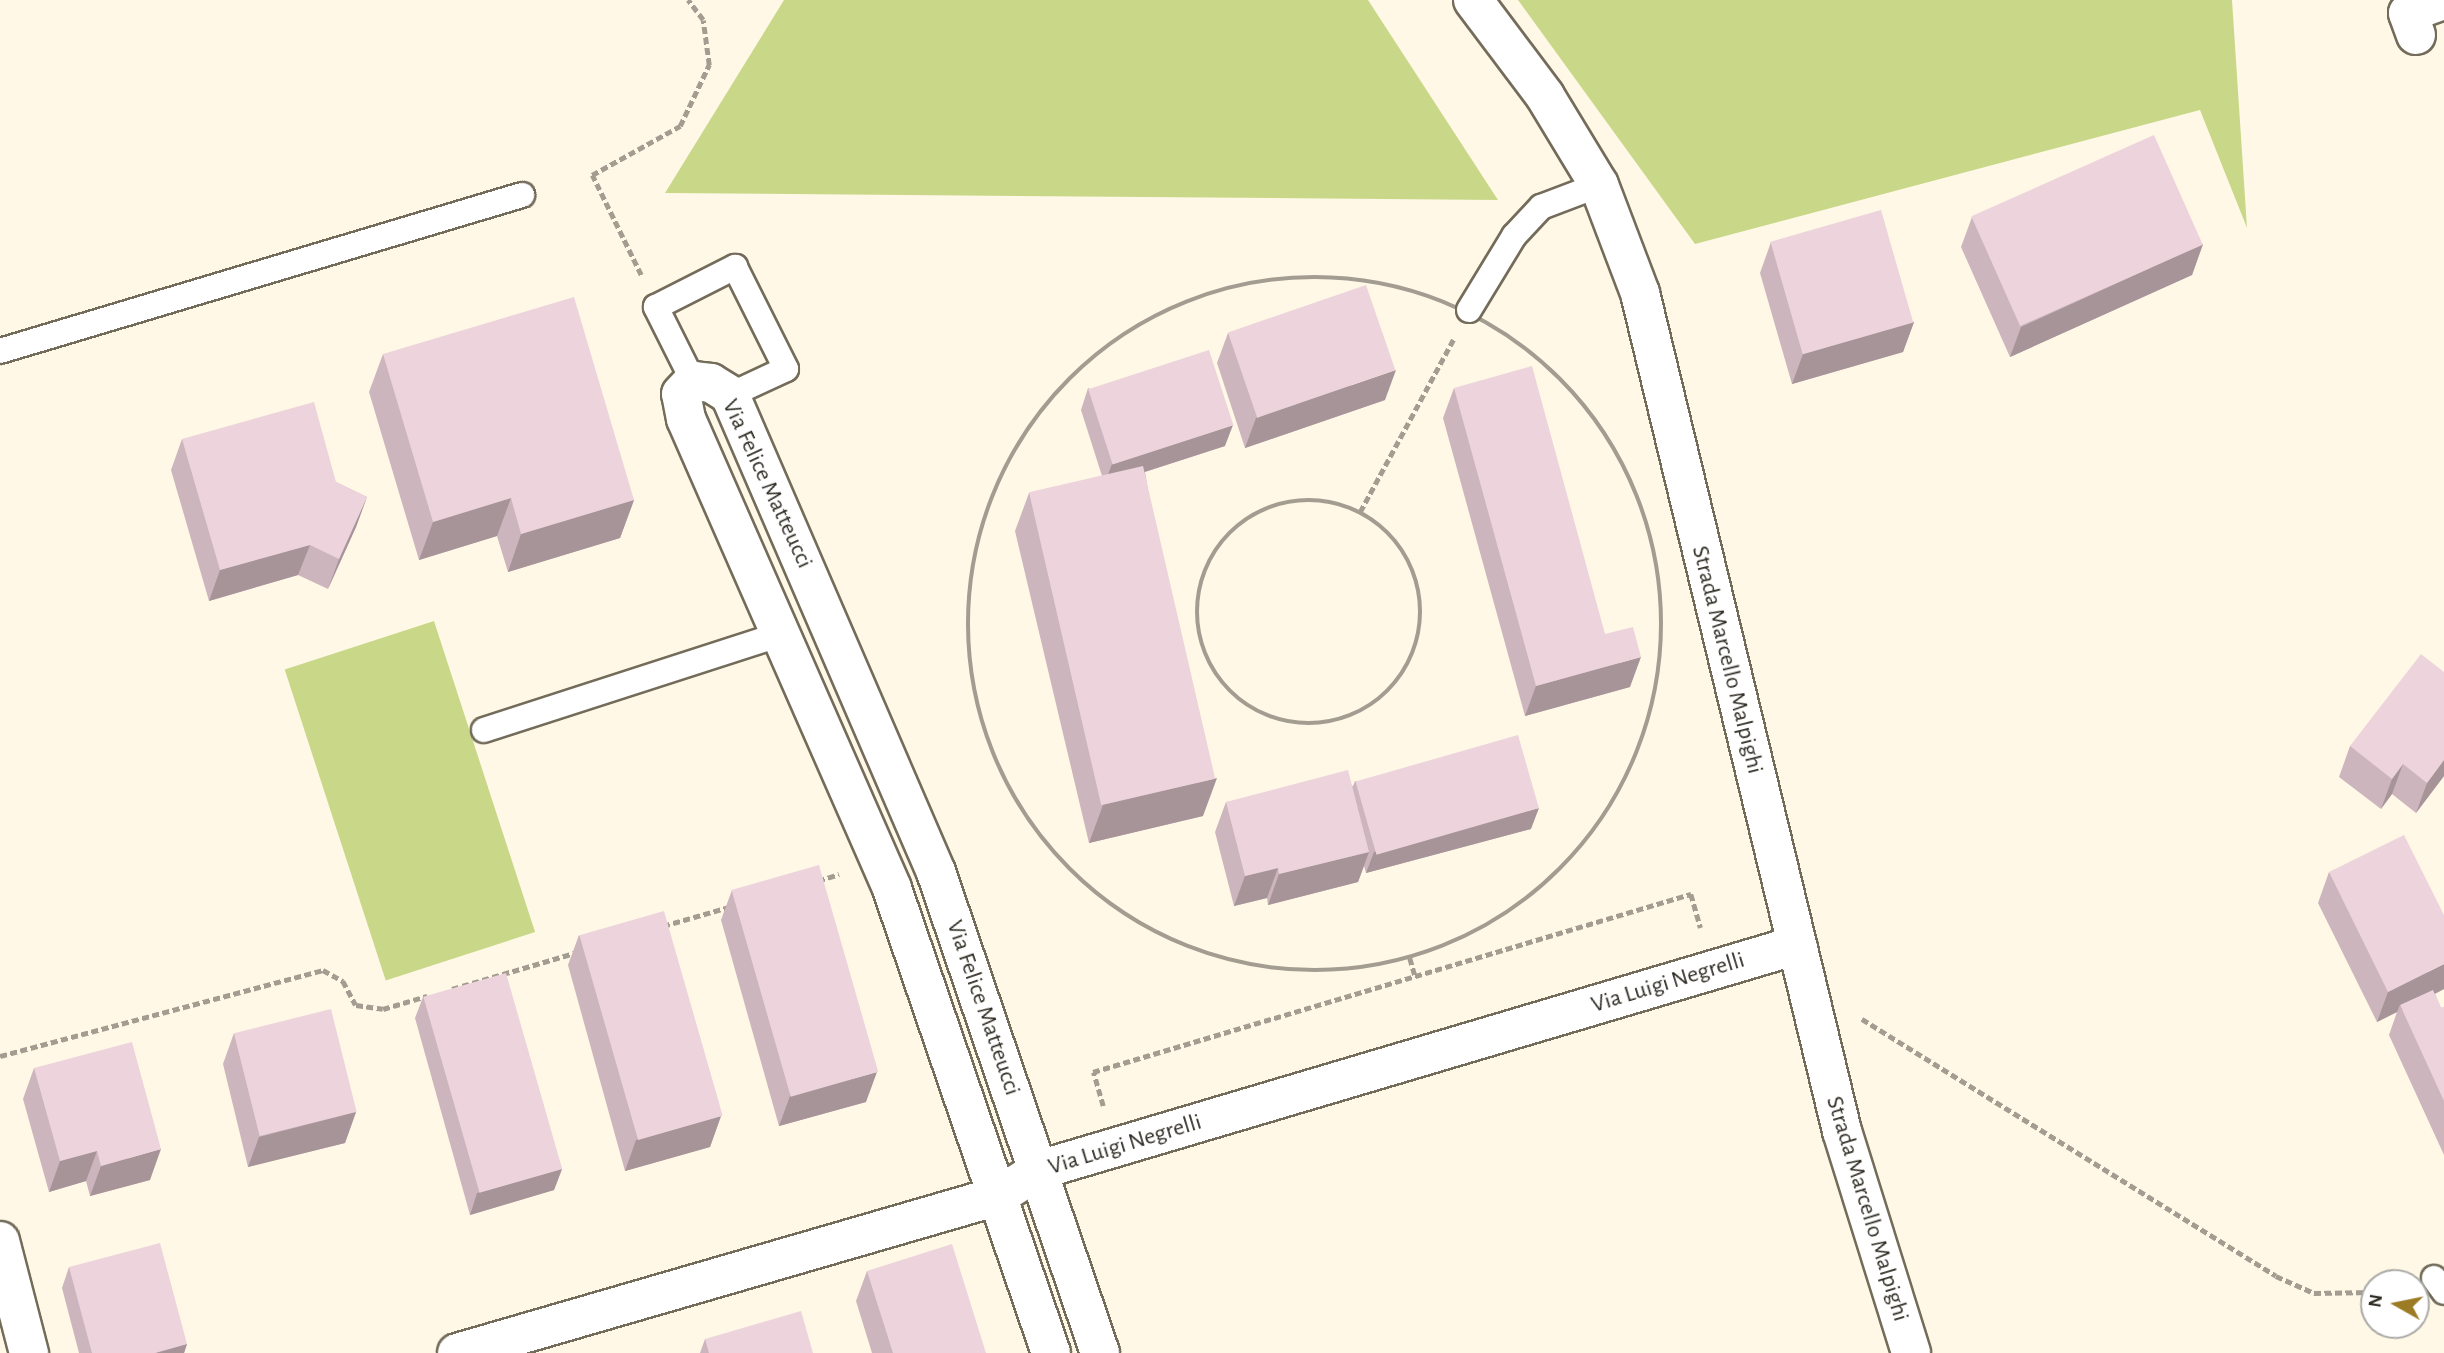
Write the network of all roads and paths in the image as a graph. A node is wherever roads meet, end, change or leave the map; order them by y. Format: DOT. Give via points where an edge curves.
graph roads {
  1 [pos="688,0"];
  2 [pos="1473,0"];
  3 [pos="2444,0"];
  4 [pos="2416,35"];
  5 [pos="1599,185"];
  6 [pos="522,195"];
  7 [pos="656,307"];
  8 [pos="1466,316"];
  9 [pos="1457,334"];
  10 [pos="0,351"];
  11 [pos="693,381"];
  12 [pos="730,395"];
  13 [pos="1360,512"];
  14 [pos="784,633"];
  15 [pos="484,730"];
  16 [pos="881,862"];
  17 [pos="802,885"];
  18 [pos="737,905"];
  19 [pos="658,928"];
  20 [pos="1703,937"];
  21 [pos="1797,945"];
  22 [pos="593,947"];
  23 [pos="1409,958"];
  24 [pos="1415,976"];
  25 [pos="1852,1013"];
  26 [pos="0,1056"];
  27 [pos="1106,1116"];
  28 [pos="1039,1170"];
  29 [pos="998,1196"];
  30 [pos="0,1241"];
  31 [pos="2360,1292"];
  32 [pos="29,1353"];
  33 [pos="457,1353"];
  34 [pos="1051,1353"];
  35 [pos="1100,1353"];
  36 [pos="1911,1353"];
  1 -- 7 [label="path" via="702,20 709,65 680,126 592,175"];
  2 -- 5 [label="street, Strada Marcello Malpighi" via="1545,96"];
  3 -- 4 [label="street" via="2408,13"];
  5 -- 8 [label="lane" via="1541,207 1514,236"];
  5 -- 21 [label="street, Strada Marcello Malpighi" via="1640,293"];
  6 -- 10 [label="lane"];
  7 -- 11 [label="lane"];
  7 -- 12 [label="lane" via="735,267 786,369"];
  8 -- 23 [label="path" via="1532,352 1581,399 1619,456 1647,519 1661,585 1661,654 1649,721 1624,785 1587,842 1540,891 1484,929"];
  8 -- 23 [label="path" via="1412,289 1344,277 1276,278 1210,293 1148,320 1091,359 1044,408 1006,465 981,528 969,596 970,664 982,718 1011,794 1050,850 1099,898 1156,935 1246,965 1286,972 1354,971"];
  9 -- 13 [label="path"];
  11 -- 12 [label="street, Via Felice Matteucci"];
  11 -- 14 [label="street, Via Felice Matteucci" via="681,394 686,419"];
  12 -- 28 [label="street, Via Felice Matteucci" via="936,872"];
  13 -- 13 [label="path" via="1324,500 1286,501 1251,515 1222,540 1203,572 1196,609 1201,647 1218,680 1246,706 1279,722 1315,726 1351,717 1382,698 1406,670 1419,636 1420,599 1410,564 1390,533"];
  14 -- 15 [label="lane"];
  14 -- 16 [label="street, Via Felice Matteucci"];
  16 -- 17 [label="path"];
  16 -- 29 [label="street, Via Felice Matteucci"];
  18 -- 19 [label="path"];
  20 -- 24 [label="path" via="1691,894"];
  21 -- 28 [label="street, Via Luigi Negrelli"];
  21 -- 36 [label="street, Strada Marcello Malpighi" via="1845,1143"];
  22 -- 26 [label="path" via="383,1009 356,1005 343,981 323,970"];
  23 -- 24 [label="path"];
  24 -- 27 [label="path" via="1093,1072"];
  25 -- 31 [label="path" via="2276,1276 2314,1293"];
  28 -- 29 [label="street, Via Luigi Negrelli"];
  28 -- 35 [label="street, Via Felice Matteucci"];
  29 -- 33 [label="street, Via Luigi Negrelli"];
  29 -- 34 [label="street, Via Felice Matteucci"];
  30 -- 32 [label="street"];
}
